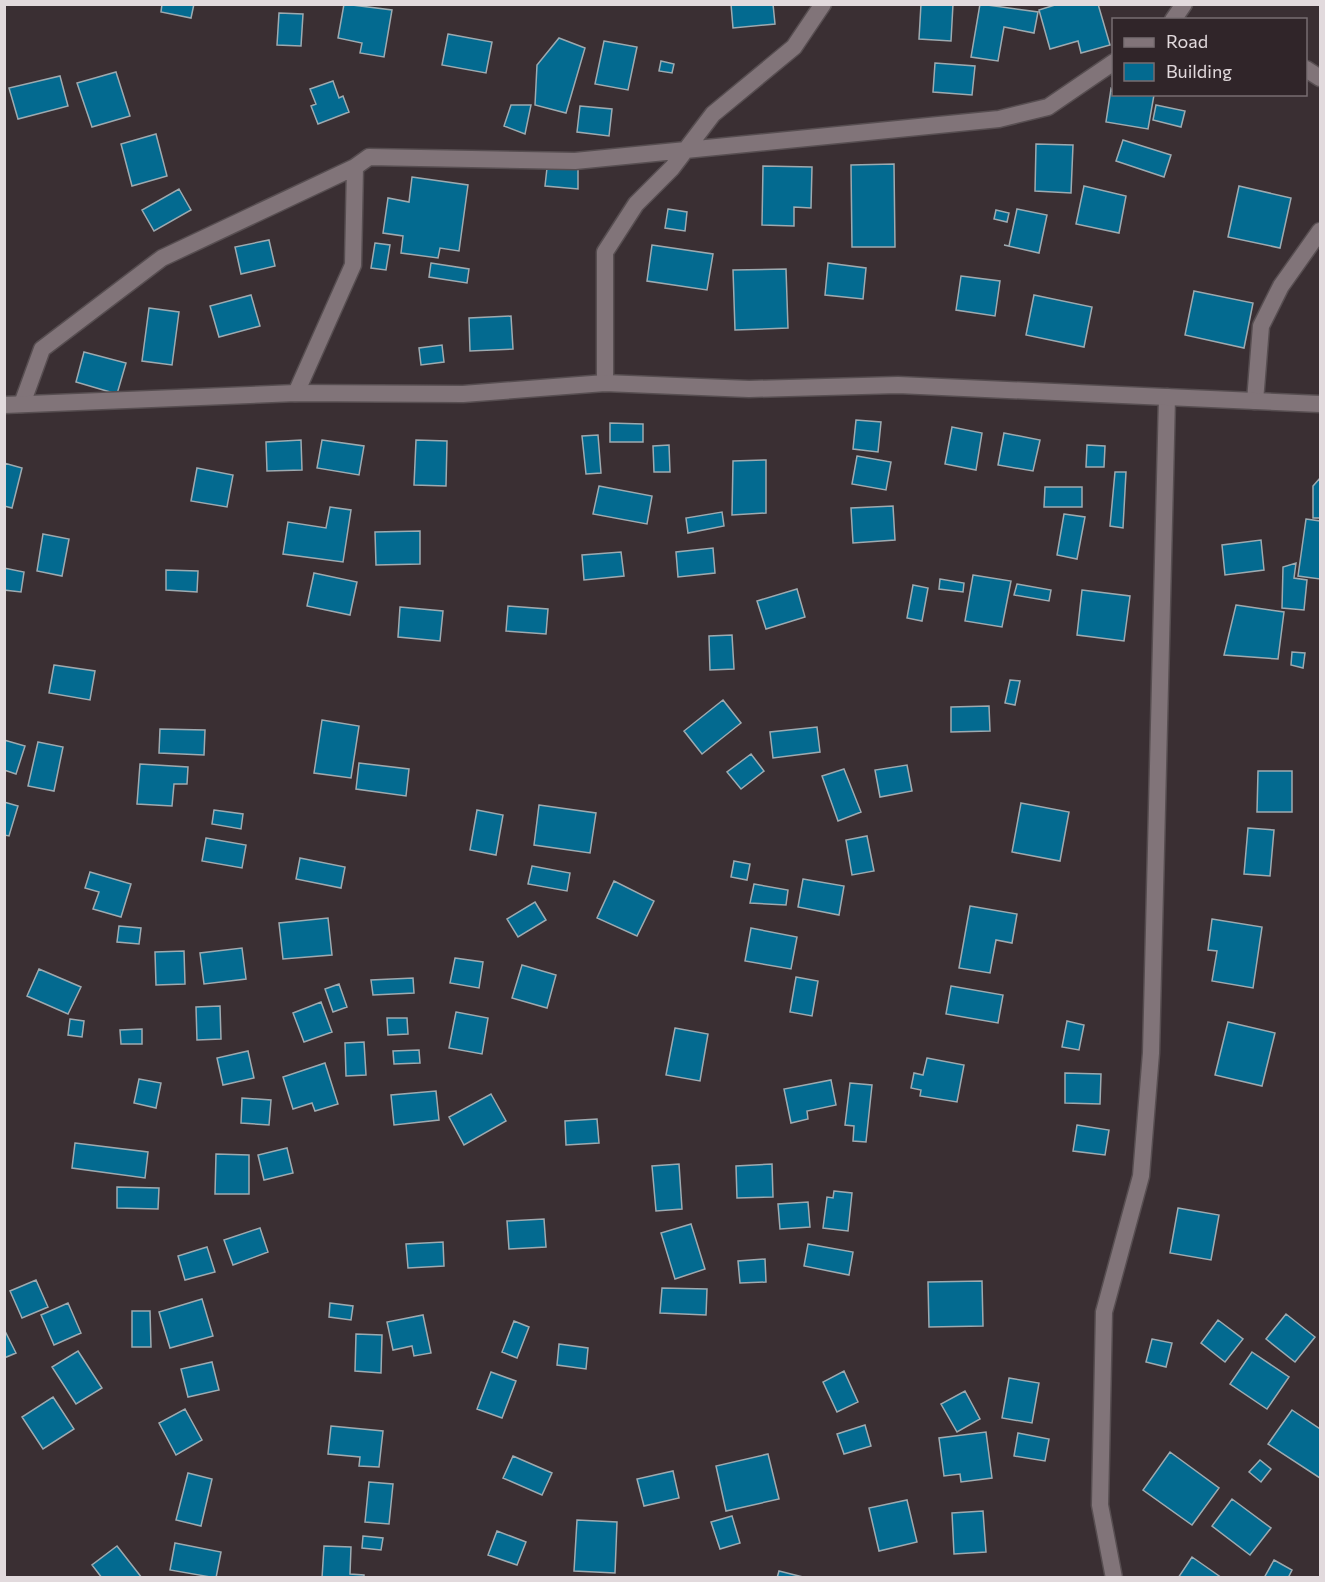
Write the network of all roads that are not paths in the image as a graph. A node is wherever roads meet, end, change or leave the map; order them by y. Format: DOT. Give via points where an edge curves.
graph roads {
  1 [pos="823,4"];
  2 [pos="1184,4"];
  3 [pos="1174,18"];
  4 [pos="1112,63"];
  5 [pos="1307,70"];
  6 [pos="1320,78"];
  7 [pos="685,151"];
  8 [pos="354,166"];
  9 [pos="1320,231"];
  10 [pos="605,383"];
  11 [pos="296,393"];
  12 [pos="1167,397"];
  13 [pos="1255,401"];
  14 [pos="22,404"];
  15 [pos="1320,404"];
  16 [pos="4,405"];
  17 [pos="1114,1578"];
  1 -- 7 [label="street" via="794,47 713,114"];
  2 -- 3 [label="street"];
  4 -- 7 [label="street" via="1048,107 999,119"];
  5 -- 6 [label="street"];
  7 -- 8 [label="street" via="575,161 369,157"];
  7 -- 10 [label="street" via="636,204 605,252"];
  8 -- 11 [label="street" via="353,266"];
  8 -- 14 [label="street" via="162,258 42,349"];
  9 -- 13 [label="street" via="1281,286 1261,326"];
  10 -- 11 [label="street" via="463,394"];
  10 -- 12 [label="street" via="749,390 898,385"];
  11 -- 14 [label="street"];
  12 -- 13 [label="street"];
  12 -- 17 [label="street" via="1151,1053 1141,1176 1104,1312 1100,1505"];
  13 -- 15 [label="street"];
  14 -- 16 [label="street"];
}
